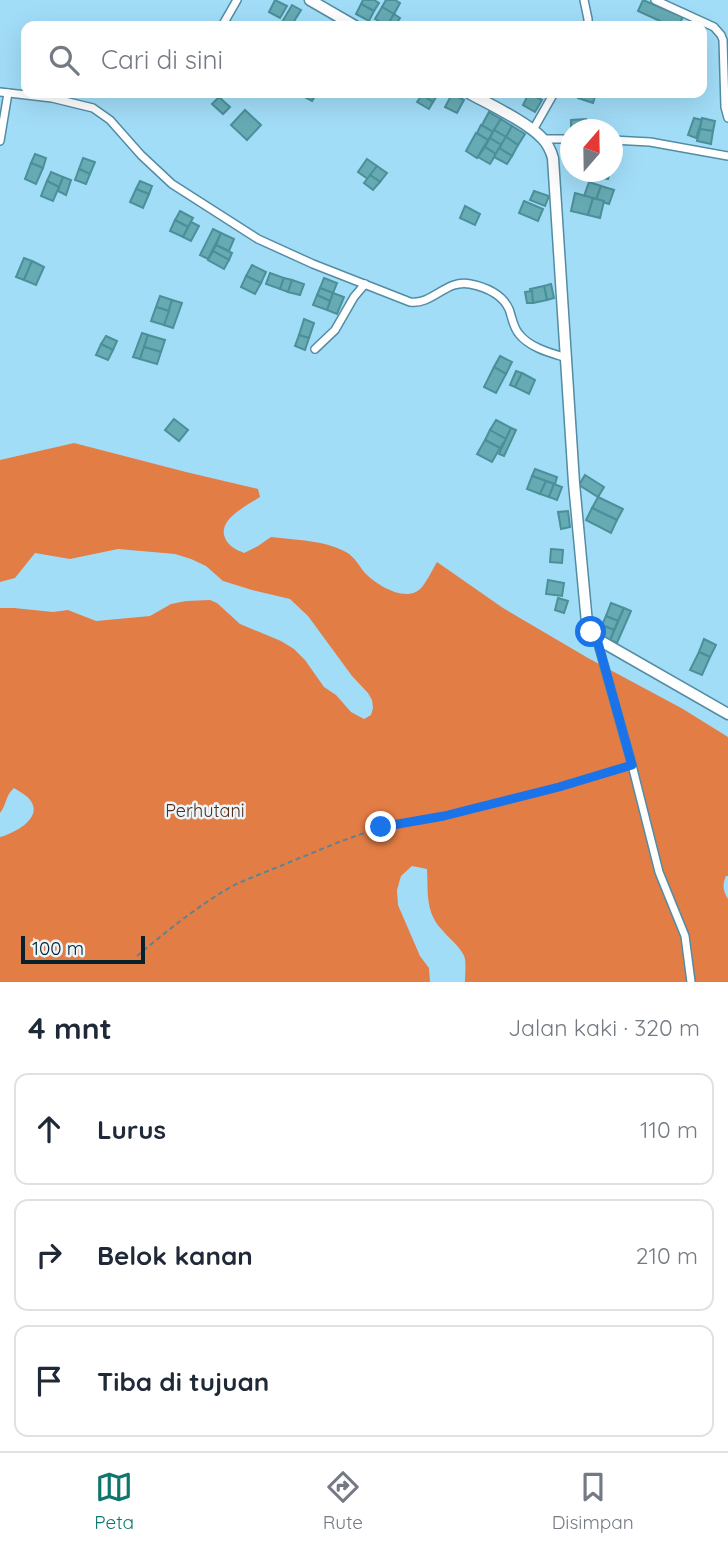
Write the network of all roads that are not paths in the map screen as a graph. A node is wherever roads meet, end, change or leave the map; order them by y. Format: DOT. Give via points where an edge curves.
graph roads {
  1 [pos="237,0"];
  2 [pos="310,0"];
  3 [pos="584,0"];
  4 [pos="655,0"];
  5 [pos="225,21"];
  6 [pos="346,21"];
  7 [pos="588,21"];
  8 [pos="701,21"];
  9 [pos="707,24"];
  10 [pos="4,92"];
  11 [pos="56,98"];
  12 [pos="478,98"];
  13 [pos="551,98"];
  14 [pos="728,118"];
  15 [pos="533,130"];
  16 [pos="543,139"];
  17 [pos="560,139"];
  18 [pos="623,140"];
  19 [pos="0,141"];
  20 [pos="728,156"];
  21 [pos="365,284"];
  22 [pos="315,349"];
  23 [pos="567,358"];
  24 [pos="597,639"];
  25 [pos="728,714"];
  26 [pos="691,982"];
  1 -- 5 [label="street"];
  2 -- 6 [label="street"];
  3 -- 7 [label="street"];
  4 -- 8 [label="street"];
  9 -- 14 [label="street" via="721,35 724,47"];
  10 -- 19 [label="street"];
  11 -- 21 [label="street" via="93,108 172,184 258,239"];
  12 -- 15 [label="street"];
  13 -- 15 [label="street"];
  15 -- 16 [label="street"];
  16 -- 17 [label="street"];
  16 -- 23 [label="street" via="554,163"];
  18 -- 20 [label="street"];
  21 -- 22 [label="street" via="335,330"];
  21 -- 23 [label="street" via="418,303 462,282 490,290 505,302 515,328 527,342"];
  23 -- 24 [label="street" via="586,615"];
  24 -- 25 [label="street"];
  24 -- 26 [label="street" via="659,872 685,936"];
}
